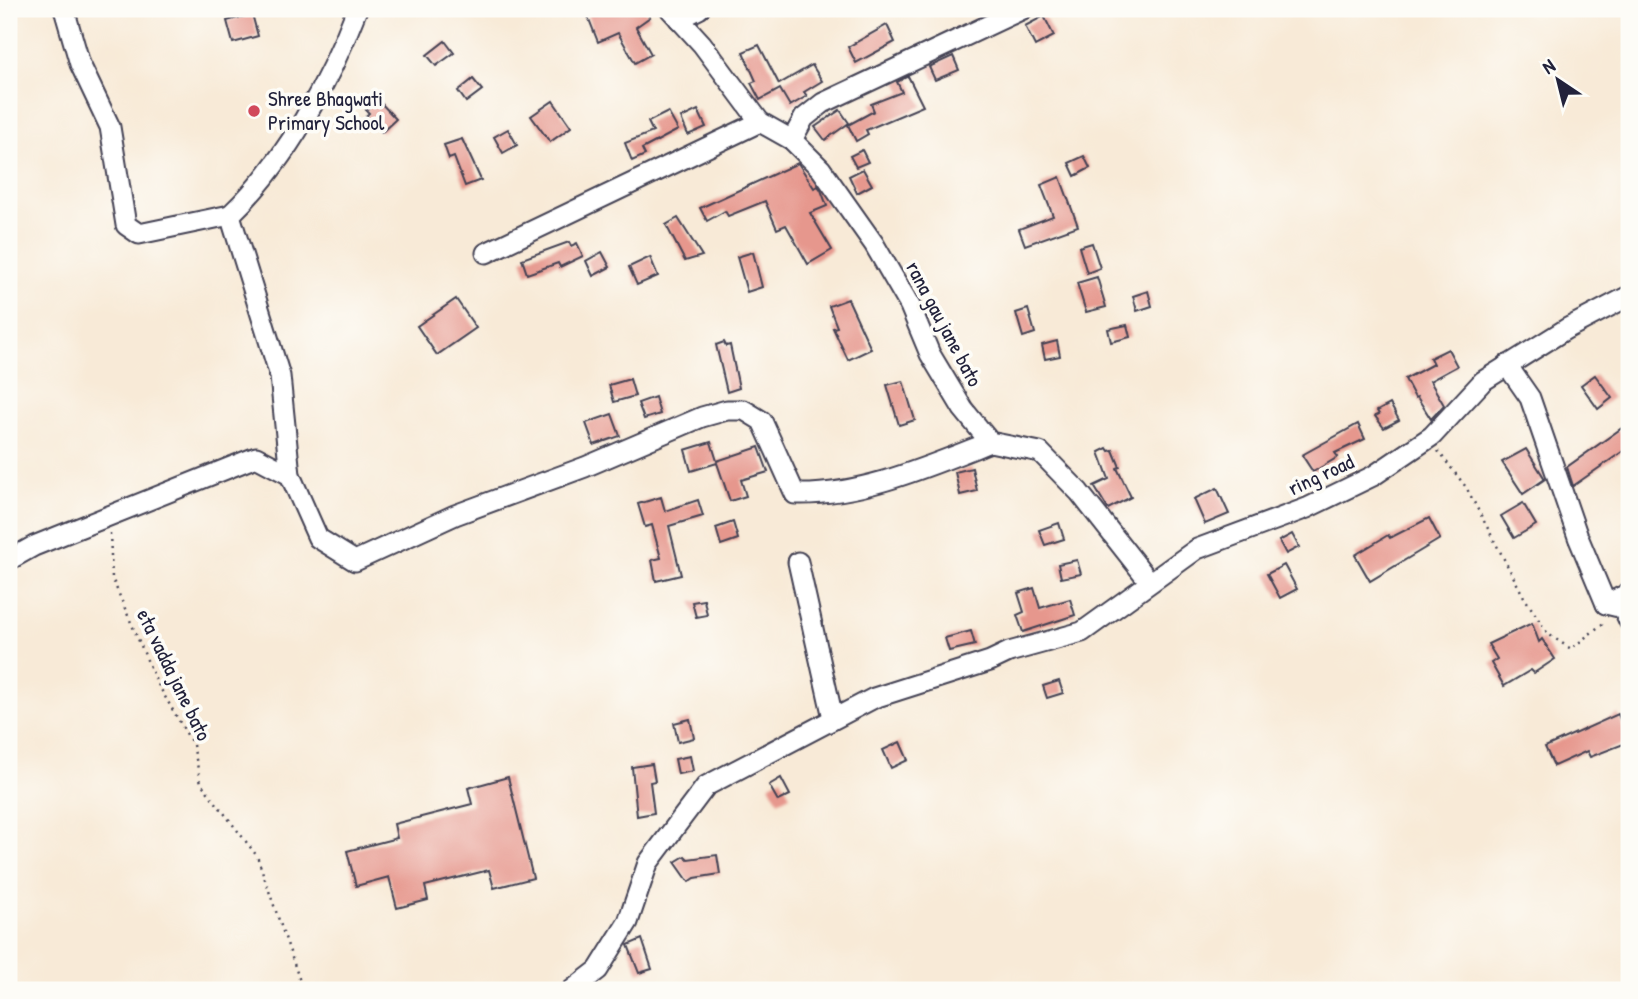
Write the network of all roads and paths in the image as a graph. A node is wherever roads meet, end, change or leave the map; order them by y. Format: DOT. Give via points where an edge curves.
graph roads {
  1 [pos="64,9"];
  2 [pos="357,9"];
  3 [pos="699,9"];
  4 [pos="1023,9"];
  5 [pos="675,14"];
  6 [pos="760,122"];
  7 [pos="792,139"];
  8 [pos="230,215"];
  9 [pos="486,253"];
  10 [pos="1629,296"];
  11 [pos="1507,365"];
  12 [pos="1432,436"];
  13 [pos="990,442"];
  14 [pos="290,475"];
  15 [pos="109,516"];
  16 [pos="9,560"];
  17 [pos="798,562"];
  18 [pos="1149,581"];
  19 [pos="1622,606"];
  20 [pos="833,718"];
  21 [pos="303,990"];
  22 [pos="572,990"];
  1 -- 8 [label="street" via="80,64 110,127 126,225 139,234"];
  2 -- 8 [label="street" via="342,48 304,115 259,186"];
  3 -- 5 [label="street"];
  4 -- 7 [label="street" via="823,103 804,118"];
  5 -- 6 [label="street"];
  6 -- 7 [label="street, rana gau jane bato"];
  6 -- 9 [label="street"];
  7 -- 13 [label="street, rana gau jane bato" via="821,169 854,217 910,306 930,354"];
  8 -- 14 [label="street" via="280,376"];
  10 -- 11 [label="street, ring road"];
  11 -- 12 [label="street, ring road" via="1483,381"];
  11 -- 19 [label="street" via="1530,398 1578,537"];
  12 -- 18 [label="street, ring road" via="1373,476 1307,508 1197,550"];
  12 -- 19 [label="path" via="1432,443 1466,486 1548,634 1571,649"];
  13 -- 14 [label="street" via="931,465 826,495 795,494 762,421 744,410 727,410 455,515 355,561 318,538"];
  13 -- 18 [label="street" via="1040,452 1079,492"];
  14 -- 15 [label="street" via="256,457"];
  15 -- 16 [label="street"];
  15 -- 21 [label="path, eta vadda jane bato" via="112,578 156,681 192,745 201,783 257,856"];
  17 -- 20 [label="street"];
  18 -- 20 [label="street, ring road" via="1082,632 874,698"];
  20 -- 22 [label="street, ring road" via="706,786 649,863 628,922 598,970"];
}
